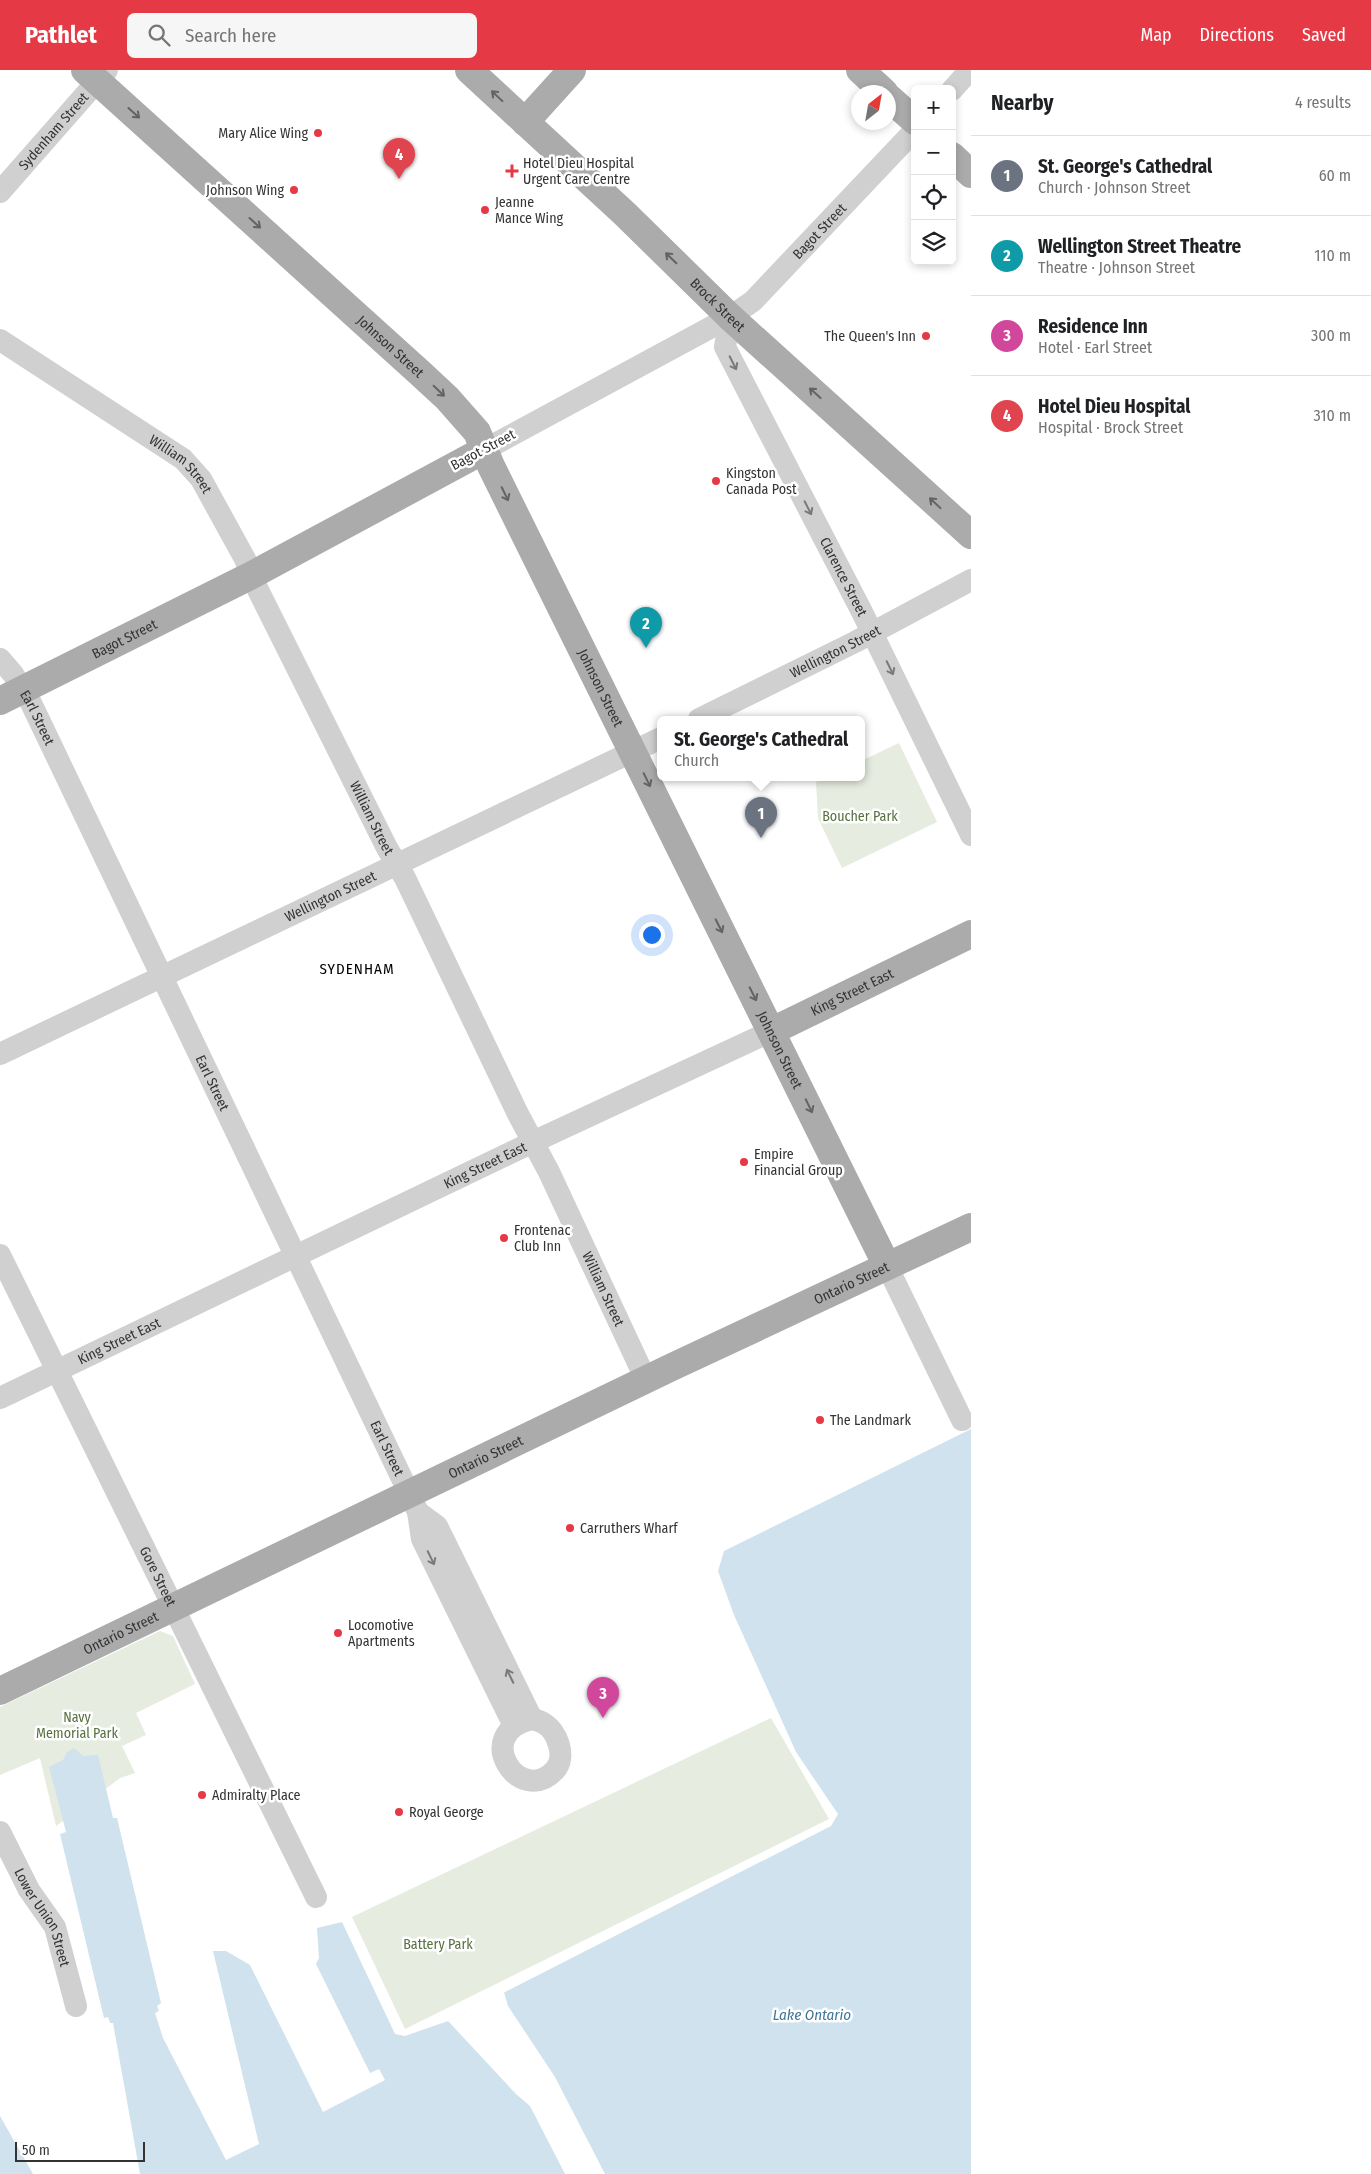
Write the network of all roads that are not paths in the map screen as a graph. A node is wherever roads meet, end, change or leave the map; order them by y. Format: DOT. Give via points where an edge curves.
graph roads {
  1 [pos="469,70"];
  2 [pos="572,70"];
  3 [pos="860,70"];
  4 [pos="970,70"];
  5 [pos="97,74"];
  6 [pos="876,85"];
  7 [pos="956,86"];
  8 [pos="896,104"];
  9 [pos="911,117"];
  10 [pos="525,122"];
  11 [pos="911,134"];
  12 [pos="956,160"];
  13 [pos="971,174"];
  14 [pos="4,180"];
  15 [pos="730,317"];
  16 [pos="0,340"];
  17 [pos="484,450"];
  18 [pos="971,536"];
  19 [pos="252,575"];
  20 [pos="971,580"];
  21 [pos="872,632"];
  22 [pos="0,659"];
  23 [pos="11,695"];
  24 [pos="704,716"];
  25 [pos="657,740"];
  26 [pos="633,751"];
  27 [pos="971,835"];
  28 [pos="396,863"];
  29 [pos="971,934"];
  30 [pos="162,978"];
  31 [pos="772,1031"];
  32 [pos="0,1054"];
  33 [pos="533,1142"];
  34 [pos="971,1227"];
  35 [pos="0,1255"];
  36 [pos="295,1256"];
  37 [pos="887,1266"];
  38 [pos="57,1371"];
  39 [pos="646,1380"];
  40 [pos="0,1398"];
  41 [pos="962,1420"];
  42 [pos="414,1503"];
  43 [pos="173,1606"];
  44 [pos="0,1691"];
  45 [pos="523,1723"];
  46 [pos="0,1832"];
  47 [pos="316,1897"];
  48 [pos="76,2006"];
  10 -- 1 [label="main road, Brock Street, one-way"];
  2 -- 10 [label="main road"];
  3 -- 6 [label="main road"];
  4 -- 7 [label="street"];
  5 -- 14 [label="street, Sydenham Street"];
  5 -- 17 [label="main road, Johnson Street, one-way" via="433,386 477,432"];
  8 -- 9 [label="main road"];
  15 -- 10 [label="main road, Brock Street, one-way"];
  11 -- 15 [label="street, Bagot Street" via="753,301"];
  12 -- 13 [label="main road"];
  15 -- 17 [label="street, Bagot Street"];
  18 -- 15 [label="main road, Brock Street, one-way"];
  15 -- 21 [label="street, Clarence Street, one-way" via="725,347"];
  16 -- 19 [label="street, William Street" via="183,459 201,479"];
  17 -- 19 [label="main road, Bagot Street"];
  17 -- 26 [label="main road, Johnson Street, one-way"];
  19 -- 23 [label="main road, Bagot Street"];
  19 -- 28 [label="street, William Street"];
  20 -- 21 [label="street, Wellington Street"];
  21 -- 24 [label="street, Wellington Street"];
  21 -- 27 [label="street, Clarence Street, one-way"];
  22 -- 23 [label="street, Earl Street"];
  23 -- 30 [label="street, Earl Street" via="31,703"];
  25 -- 26 [label="street, Wellington Street"];
  26 -- 28 [label="street, Wellington Street"];
  26 -- 31 [label="main road, Johnson Street, one-way"];
  28 -- 30 [label="street, Wellington Street"];
  28 -- 33 [label="street, William Street"];
  29 -- 31 [label="main road, King Street East"];
  30 -- 32 [label="street, Wellington Street"];
  30 -- 36 [label="street, Earl Street"];
  31 -- 33 [label="street, King Street East"];
  31 -- 37 [label="main road, Johnson Street, one-way"];
  33 -- 36 [label="street, King Street East"];
  33 -- 39 [label="street, William Street"];
  34 -- 37 [label="main road, Ontario Street"];
  35 -- 38 [label="street, Gore Street"];
  36 -- 38 [label="street, King Street East"];
  36 -- 42 [label="street, Earl Street"];
  37 -- 39 [label="main road, Ontario Street"];
  37 -- 41 [label="street, Johnson Street"];
  38 -- 40 [label="street, King Street East"];
  38 -- 43 [label="street, Gore Street"];
  39 -- 42 [label="main road, Ontario Street"];
  42 -- 43 [label="main road, Ontario Street"];
  42 -- 45 [label="street, Earl Street" via="422,1538"];
  43 -- 44 [label="main road, Ontario Street"];
  43 -- 47 [label="street, Gore Street"];
  46 -- 48 [label="street, Lower Union Street" via="29,1890 55,1927"];
}
